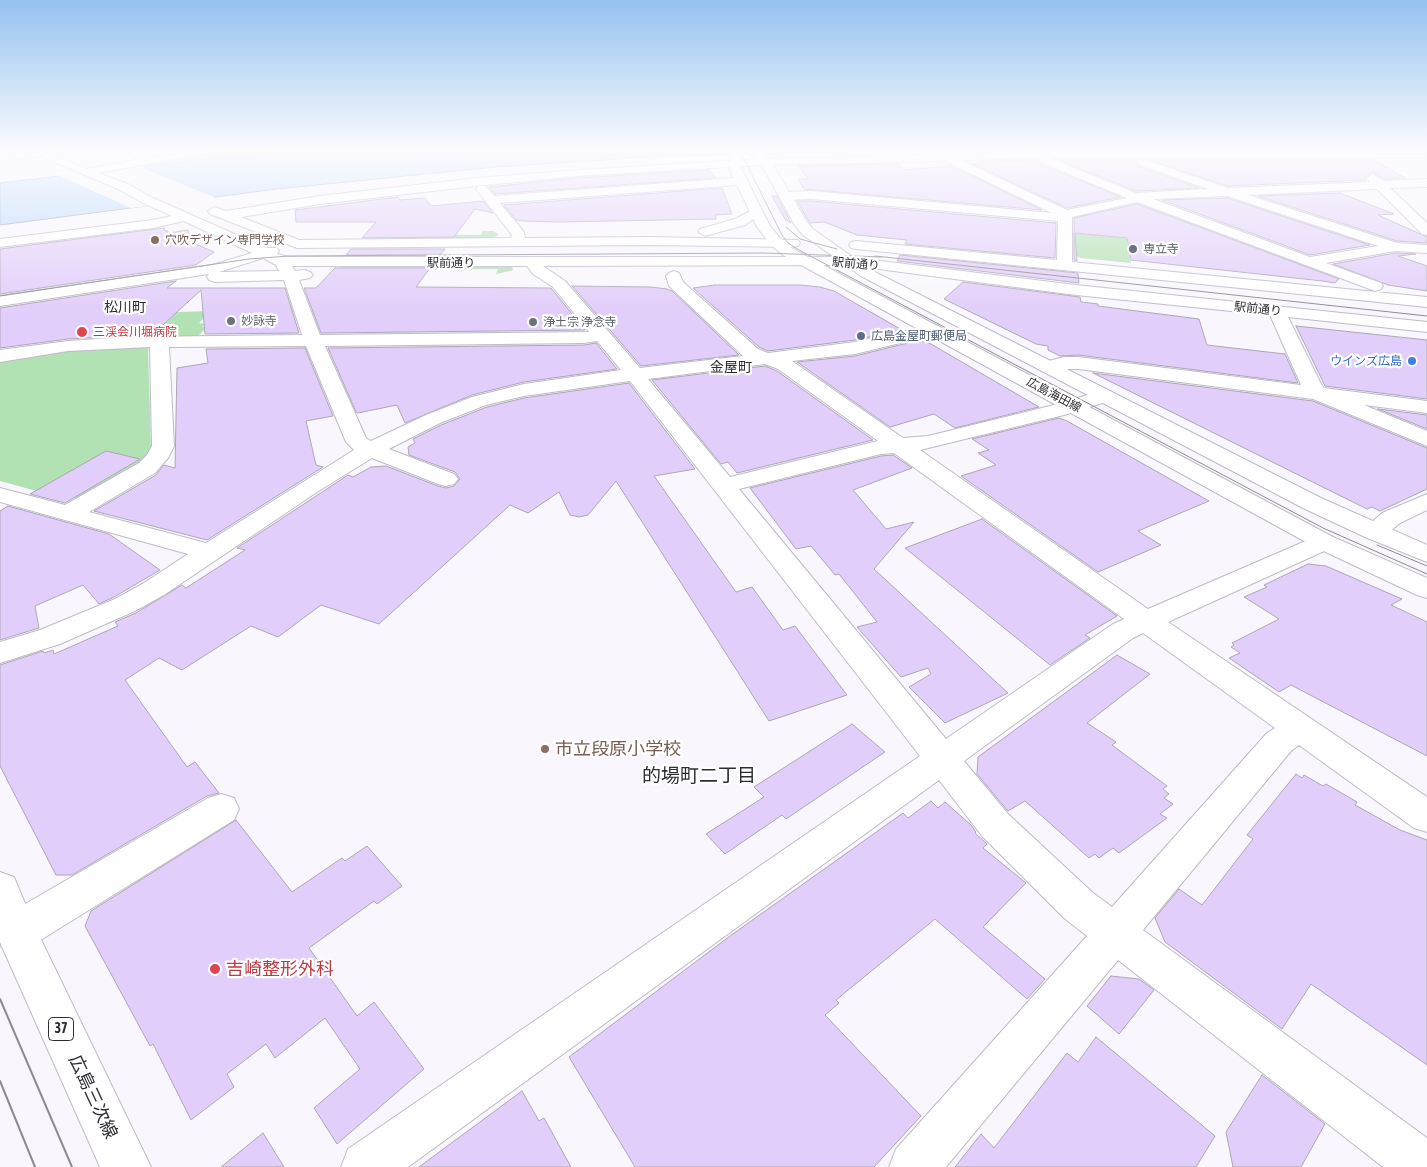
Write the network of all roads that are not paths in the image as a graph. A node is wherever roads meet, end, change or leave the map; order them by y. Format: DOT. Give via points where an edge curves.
graph roads {
  1 [pos="159,205"];
  2 [pos="202,205"];
  3 [pos="282,205"];
  4 [pos="495,205"];
  5 [pos="753,205"];
  6 [pos="791,205"];
  7 [pos="938,205"];
  8 [pos="1044,205"];
  9 [pos="1111,205"];
  10 [pos="1158,205"];
  11 [pos="1268,205"];
  12 [pos="1401,205"];
  13 [pos="756,212"];
  14 [pos="226,216"];
  15 [pos="1065,216"];
  16 [pos="184,217"];
  17 [pos="494,228"];
  18 [pos="513,228"];
  19 [pos="532,228"];
  20 [pos="609,228"];
  21 [pos="381,230"];
  22 [pos="710,231"];
  23 [pos="1427,231"];
  24 [pos="649,241"];
  25 [pos="776,242"];
  26 [pos="0,243"];
  27 [pos="823,243"];
  28 [pos="297,244"];
  29 [pos="1396,247"];
  30 [pos="1427,250"];
  31 [pos="263,254"];
  32 [pos="1309,262"];
  33 [pos="810,264"];
  34 [pos="1064,265"];
  35 [pos="538,267"];
  36 [pos="286,269"];
  37 [pos="843,270"];
  38 [pos="764,274"];
  39 [pos="952,275"];
  40 [pos="674,276"];
  41 [pos="350,277"];
  42 [pos="636,277"];
  43 [pos="145,279"];
  44 [pos="0,290"];
  45 [pos="918,300"];
  46 [pos="1406,300"];
  47 [pos="0,301"];
  48 [pos="1427,302"];
  49 [pos="1276,311"];
  50 [pos="1426,327"];
  51 [pos="933,330"];
  52 [pos="601,335"];
  53 [pos="313,340"];
  54 [pos="165,341"];
  55 [pos="0,356"];
  56 [pos="766,359"];
  57 [pos="1048,367"];
  58 [pos="634,375"];
  59 [pos="1319,394"];
  60 [pos="1105,396"];
  61 [pos="1074,406"];
  62 [pos="1427,407"];
  63 [pos="1427,440"];
  64 [pos="897,444"];
  65 [pos="370,450"];
  66 [pos="446,479"];
  67 [pos="723,486"];
  68 [pos="0,496"];
  69 [pos="1427,501"];
  70 [pos="67,514"];
  71 [pos="1374,532"];
  72 [pos="1324,542"];
  73 [pos="208,552"];
  74 [pos="1427,554"];
  75 [pos="1427,589"];
  76 [pos="1147,622"];
  77 [pos="0,653"];
  78 [pos="1299,728"];
  79 [pos="944,759"];
  80 [pos="221,809"];
  81 [pos="1427,817"];
  82 [pos="0,890"];
  83 [pos="16,932"];
  84 [pos="1114,933"];
  85 [pos="126,1167"];
  86 [pos="366,1167"];
  87 [pos="914,1167"];
  88 [pos="1424,1167"];
  1 -- 16 [label="street"];
  2 -- 14 [label="street"];
  3 -- 14 [label="street"];
  4 -- 18 [label="street"];
  5 -- 13 [label="street, 広島海田線"];
  6 -- 27 [label="street, 広島海田線" via="801,224"];
  7 -- 15 [label="street"];
  8 -- 15 [label="street"];
  9 -- 15 [label="street"];
  10 -- 32 [label="street"];
  11 -- 29 [label="street"];
  12 -- 23 [label="street"];
  13 -- 22 [label="street" via="740,222"];
  13 -- 25 [label="street, 広島海田線"];
  14 -- 28 [label="street"];
  15 -- 34 [label="street"];
  16 -- 26 [label="street" via="153,224"];
  16 -- 31 [label="street"];
  17 -- 18 [label="street"];
  18 -- 19 [label="street"];
  18 -- 35 [label="street"];
  20 -- 22 [label="street" via="662,227"];
  21 -- 28 [label="street" via="337,232"];
  22 -- 24 [label="street"];
  24 -- 25 [label="street, 駅前通り"];
  24 -- 35 [label="street, 駅前通り"];
  25 -- 27 [label="street, 駅前通り"];
  25 -- 33 [label="street, 広島海田線"];
  27 -- 34 [label="street, 駅前通り"];
  27 -- 37 [label="street, 広島海田線"];
  28 -- 31 [label="street"];
  28 -- 35 [label="street, 駅前通り"];
  28 -- 36 [label="street"];
  29 -- 30 [label="street"];
  29 -- 32 [label="street"];
  31 -- 36 [label="street"];
  31 -- 43 [label="street" via="214,269"];
  31 -- 44 [label="street" via="224,256"];
  32 -- 46 [label="street"];
  33 -- 35 [label="street, 駅前通り"];
  33 -- 37 [label="street, 広島海田線"];
  33 -- 38 [label="street"];
  34 -- 46 [label="street, 駅前通り"];
  35 -- 36 [label="street, 駅前通り"];
  35 -- 52 [label="street" via="558,284"];
  36 -- 41 [label="street"];
  36 -- 43 [label="street"];
  36 -- 53 [label="street"];
  37 -- 38 [label="street, 駅前通り"];
  37 -- 39 [label="street, 駅前通り"];
  37 -- 45 [label="street, 広島海田線" via="866,273"];
  37 -- 51 [label="street, 広島海田線"];
  38 -- 40 [label="street"];
  39 -- 45 [label="street" via="923,285 917,290"];
  39 -- 49 [label="street, 駅前通り"];
  40 -- 42 [label="street"];
  40 -- 56 [label="street" via="675,283 751,353"];
  43 -- 47 [label="street"];
  45 -- 57 [label="street, 広島海田線"];
  46 -- 48 [label="street, 駅前通り"];
  46 -- 50 [label="street"];
  49 -- 50 [label="street, 駅前通り"];
  49 -- 59 [label="street" via="1312,387"];
  51 -- 56 [label="street" via="855,348"];
  51 -- 61 [label="street, 広島海田線"];
  52 -- 53 [label="street" via="584,338"];
  52 -- 58 [label="street"];
  53 -- 54 [label="street"];
  53 -- 65 [label="street" via="357,442"];
  54 -- 55 [label="street" via="68,346"];
  54 -- 70 [label="street" via="158,348 163,446 157,458 126,482"];
  56 -- 58 [label="street"];
  56 -- 64 [label="street" via="785,365"];
  57 -- 59 [label="street" via="1078,363"];
  57 -- 60 [label="street, 広島海田線"];
  58 -- 65 [label="street" via="534,388 479,401 433,418"];
  58 -- 67 [label="street"];
  59 -- 62 [label="street"];
  59 -- 63 [label="street"];
  60 -- 61 [label="street"];
  60 -- 71 [label="street, 広島海田線"];
  61 -- 64 [label="street" via="928,443"];
  61 -- 72 [label="street, 広島海田線"];
  64 -- 67 [label="street"];
  64 -- 76 [label="street"];
  65 -- 66 [label="street"];
  65 -- 73 [label="street"];
  67 -- 79 [label="street"];
  68 -- 70 [label="street"];
  69 -- 71 [label="street" via="1391,518"];
  70 -- 73 [label="street"];
  71 -- 74 [label="street, 広島海田線"];
  72 -- 75 [label="street, 広島海田線"];
  72 -- 76 [label="street"];
  73 -- 77 [label="street" via="125,605"];
  76 -- 78 [label="street"];
  76 -- 79 [label="street" via="1123,631"];
  78 -- 81 [label="street"];
  78 -- 84 [label="street" via="1279,742"];
  79 -- 84 [label="street" via="995,825 1047,876"];
  79 -- 86 [label="street"];
  80 -- 83 [label="street"];
  82 -- 83 [label="street, 広島三次線 / 37"];
  83 -- 85 [label="street, 広島三次線 / 37"];
  84 -- 87 [label="street"];
  84 -- 88 [label="street"];
}
